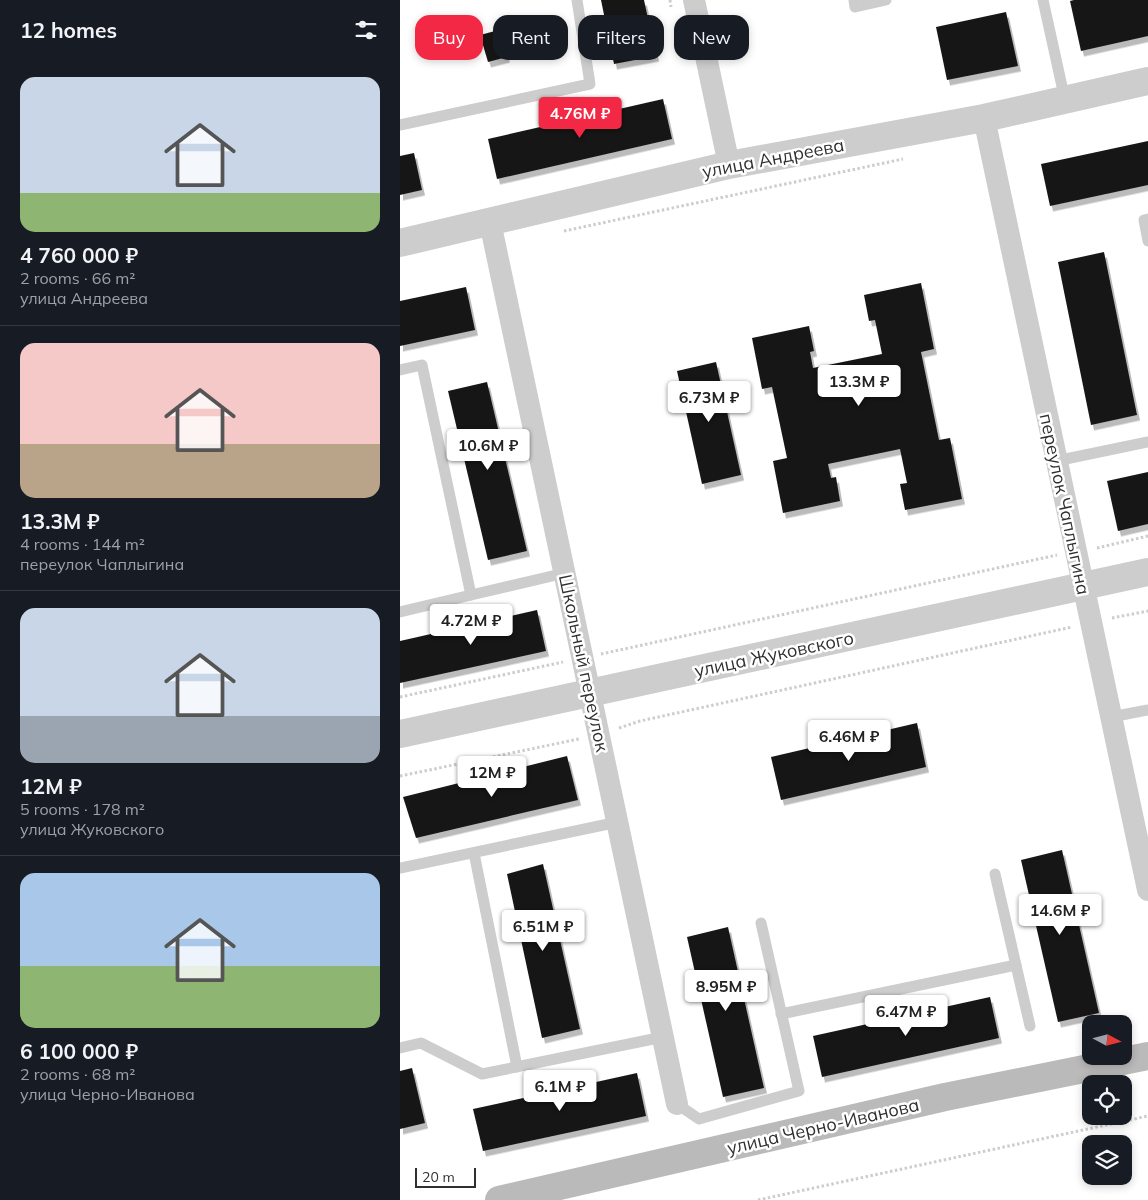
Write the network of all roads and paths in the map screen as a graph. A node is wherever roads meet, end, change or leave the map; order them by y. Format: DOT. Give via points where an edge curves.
graph roads {
  1 [pos="577,0"];
  2 [pos="694,0"];
  3 [pos="854,0"];
  4 [pos="886,0"];
  5 [pos="1043,0"];
  6 [pos="1148,82"];
  7 [pos="1065,100"];
  8 [pos="984,118"];
  9 [pos="400,125"];
  10 [pos="912,158"];
  11 [pos="730,165"];
  12 [pos="1148,219"];
  13 [pos="490,222"];
  14 [pos="560,232"];
  15 [pos="1148,241"];
  16 [pos="400,243"];
  17 [pos="400,370"];
  18 [pos="1148,442"];
  19 [pos="1056,461"];
  20 [pos="1148,536"];
  21 [pos="1076,553"];
  22 [pos="1148,572"];
  23 [pos="564,573"];
  24 [pos="1083,586"];
  25 [pos="471,595"];
  26 [pos="1148,611"];
  27 [pos="400,612"];
  28 [pos="1091,623"];
  29 [pos="582,658"];
  30 [pos="590,694"];
  31 [pos="400,697"];
  32 [pos="1148,710"];
  33 [pos="1111,717"];
  34 [pos="400,734"];
  35 [pos="599,735"];
  36 [pos="400,776"];
  37 [pos="618,822"];
  38 [pos="474,854"];
  39 [pos="400,868"];
  40 [pos="994,874"];
  41 [pos="1148,890"];
  42 [pos="761,923"];
  43 [pos="1016,965"];
  44 [pos="781,1014"];
  45 [pos="1030,1026"];
  46 [pos="663,1037"];
  47 [pos="400,1048"];
  48 [pos="1148,1056"];
  49 [pos="517,1067"];
  50 [pos="678,1104"];
  51 [pos="1148,1116"];
  52 [pos="499,1200"];
  53 [pos="758,1200"];
  1 -- 9 [label="lane" via="590,84"];
  2 -- 11 [label="street"];
  3 -- 4 [label="lane" via="855,6"];
  5 -- 7 [label="lane"];
  6 -- 7 [label="street, улица Андреева"];
  7 -- 8 [label="street, улица Андреева"];
  8 -- 11 [label="street, улица Андреева"];
  8 -- 19 [label="street, переулок Чаплыгина"];
  10 -- 14 [label="path"];
  11 -- 13 [label="street, улица Андреева"];
  12 -- 15 [label="lane" via="1144,220"];
  13 -- 16 [label="street, улица Андреева"];
  13 -- 23 [label="street, Школьный переулок"];
  17 -- 25 [label="lane" via="422,365"];
  18 -- 19 [label="lane"];
  19 -- 21 [label="street, переулок Чаплыгина"];
  20 -- 21 [label="path"];
  21 -- 24 [label="street, переулок Чаплыгина"];
  21 -- 29 [label="path"];
  22 -- 24 [label="street, улица Жуковского"];
  23 -- 25 [label="lane"];
  23 -- 29 [label="street, Школьный переулок"];
  24 -- 28 [label="street, переулок Чаплыгина"];
  24 -- 30 [label="street, улица Жуковского"];
  25 -- 27 [label="lane"];
  26 -- 28 [label="path"];
  28 -- 33 [label="street, переулок Чаплыгина"];
  28 -- 35 [label="path" via="640,721"];
  29 -- 30 [label="street, Школьный переулок"];
  29 -- 31 [label="path"];
  30 -- 34 [label="street, улица Жуковского"];
  30 -- 35 [label="street, Школьный переулок"];
  32 -- 33 [label="lane"];
  33 -- 41 [label="street, переулок Чаплыгина"];
  35 -- 36 [label="path"];
  35 -- 37 [label="street, Школьный переулок"];
  37 -- 38 [label="lane"];
  37 -- 46 [label="street, Школьный переулок"];
  38 -- 39 [label="lane"];
  38 -- 49 [label="lane"];
  40 -- 43 [label="lane"];
  42 -- 44 [label="lane"];
  43 -- 44 [label="lane"];
  43 -- 45 [label="lane"];
  44 -- 50 [label="lane" via="799,1092 699,1119"];
  46 -- 49 [label="lane"];
  46 -- 50 [label="street, Школьный переулок"];
  47 -- 49 [label="lane" via="421,1042 482,1074"];
  48 -- 52 [label="main road, улица Черно-Иванова" via="936,1100"];
  51 -- 53 [label="path"];
}
